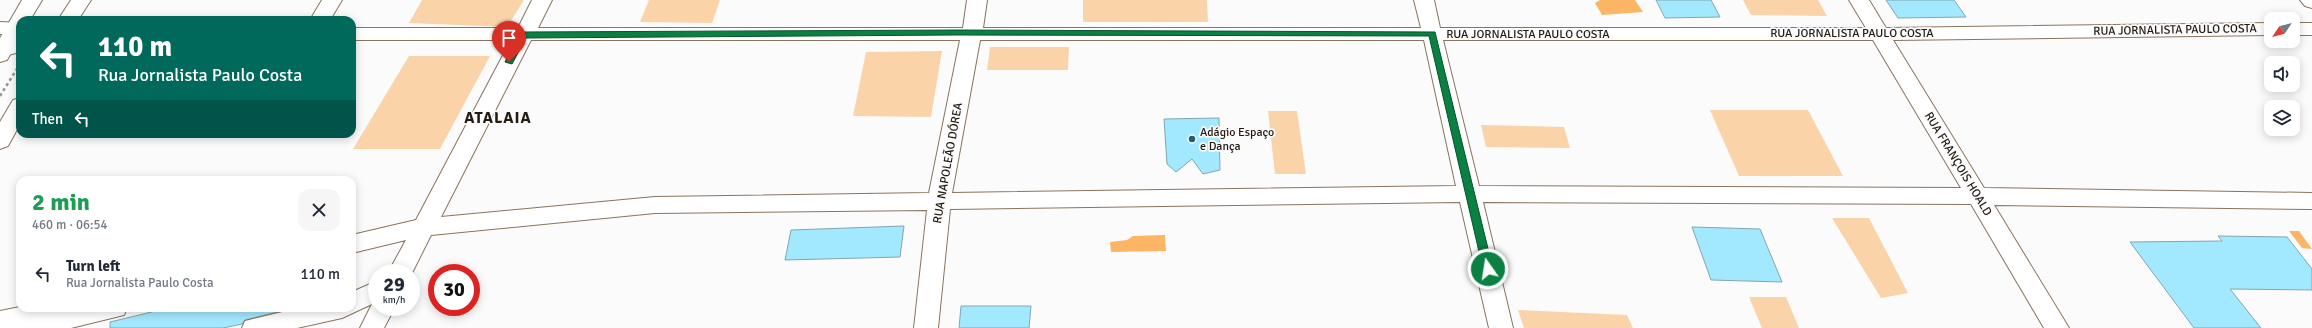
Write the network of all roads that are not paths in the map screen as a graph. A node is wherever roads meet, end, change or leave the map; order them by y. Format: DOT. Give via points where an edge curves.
graph roads {
  1 [pos="32,0"];
  2 [pos="81,0"];
  3 [pos="332,0"];
  4 [pos="542,0"];
  5 [pos="977,0"];
  6 [pos="1424,0"];
  7 [pos="1860,0"];
  8 [pos="23,16"];
  9 [pos="71,16"];
  10 [pos="322,16"];
  11 [pos="16,27"];
  12 [pos="2264,29"];
  13 [pos="2300,29"];
  14 [pos="2312,29"];
  15 [pos="972,32"];
  16 [pos="356,34"];
  17 [pos="1432,34"];
  18 [pos="1881,34"];
  19 [pos="523,35"];
  20 [pos="8,41"];
  21 [pos="16,112"];
  22 [pos="0,142"];
  23 [pos="1471,194"];
  24 [pos="1976,196"];
  25 [pos="939,200"];
  26 [pos="2312,201"];
  27 [pos="421,228"];
  28 [pos="356,243"];
  29 [pos="356,252"];
  30 [pos="404,264"];
  31 [pos="368,295"];
  32 [pos="356,301"];
  33 [pos="40,312"];
  34 [pos="98,312"];
  35 [pos="324,312"];
  36 [pos="378,316"];
  37 [pos="0,321"];
  38 [pos="28,328"];
  39 [pos="254,328"];
  40 [pos="372,328"];
  41 [pos="926,328"];
  42 [pos="1501,328"];
  43 [pos="2057,328"];
  1 -- 8 [label="street"];
  2 -- 9 [label="street"];
  3 -- 10 [label="street"];
  4 -- 19 [label="street"];
  5 -- 15 [label="street, RUA NAPOLEÃO DÓREA"];
  6 -- 17 [label="street"];
  7 -- 18 [label="street, RUA FRANÇOIS HOALD"];
  11 -- 20 [label="street"];
  12 -- 18 [label="street, RUA JORNALISTA PAULO COSTA"];
  13 -- 14 [label="street"];
  15 -- 17 [label="street, RUA JORNALISTA PAULO COSTA"];
  15 -- 19 [label="street, RUA JORNALISTA PAULO COSTA"];
  15 -- 25 [label="street, RUA NAPOLEÃO DÓREA"];
  16 -- 19 [label="street, RUA JORNALISTA PAULO COSTA"];
  17 -- 18 [label="street, RUA JORNALISTA PAULO COSTA"];
  17 -- 23 [label="street"];
  18 -- 24 [label="street, RUA FRANÇOIS HOALD"];
  19 -- 27 [label="street"];
  21 -- 22 [label="street"];
  23 -- 24 [label="street"];
  23 -- 25 [label="street"];
  23 -- 42 [label="street"];
  24 -- 26 [label="street"];
  24 -- 43 [label="street, RUA FRANÇOIS HOALD"];
  25 -- 27 [label="street" via="655,205"];
  25 -- 41 [label="street, RUA NAPOLEÃO DÓREA"];
  27 -- 28 [label="street"];
  27 -- 29 [label="street"];
  27 -- 30 [label="street"];
  31 -- 32 [label="street"];
  33 -- 37 [label="street"];
  34 -- 38 [label="street"];
  35 -- 39 [label="street"];
  36 -- 40 [label="street"];
}
